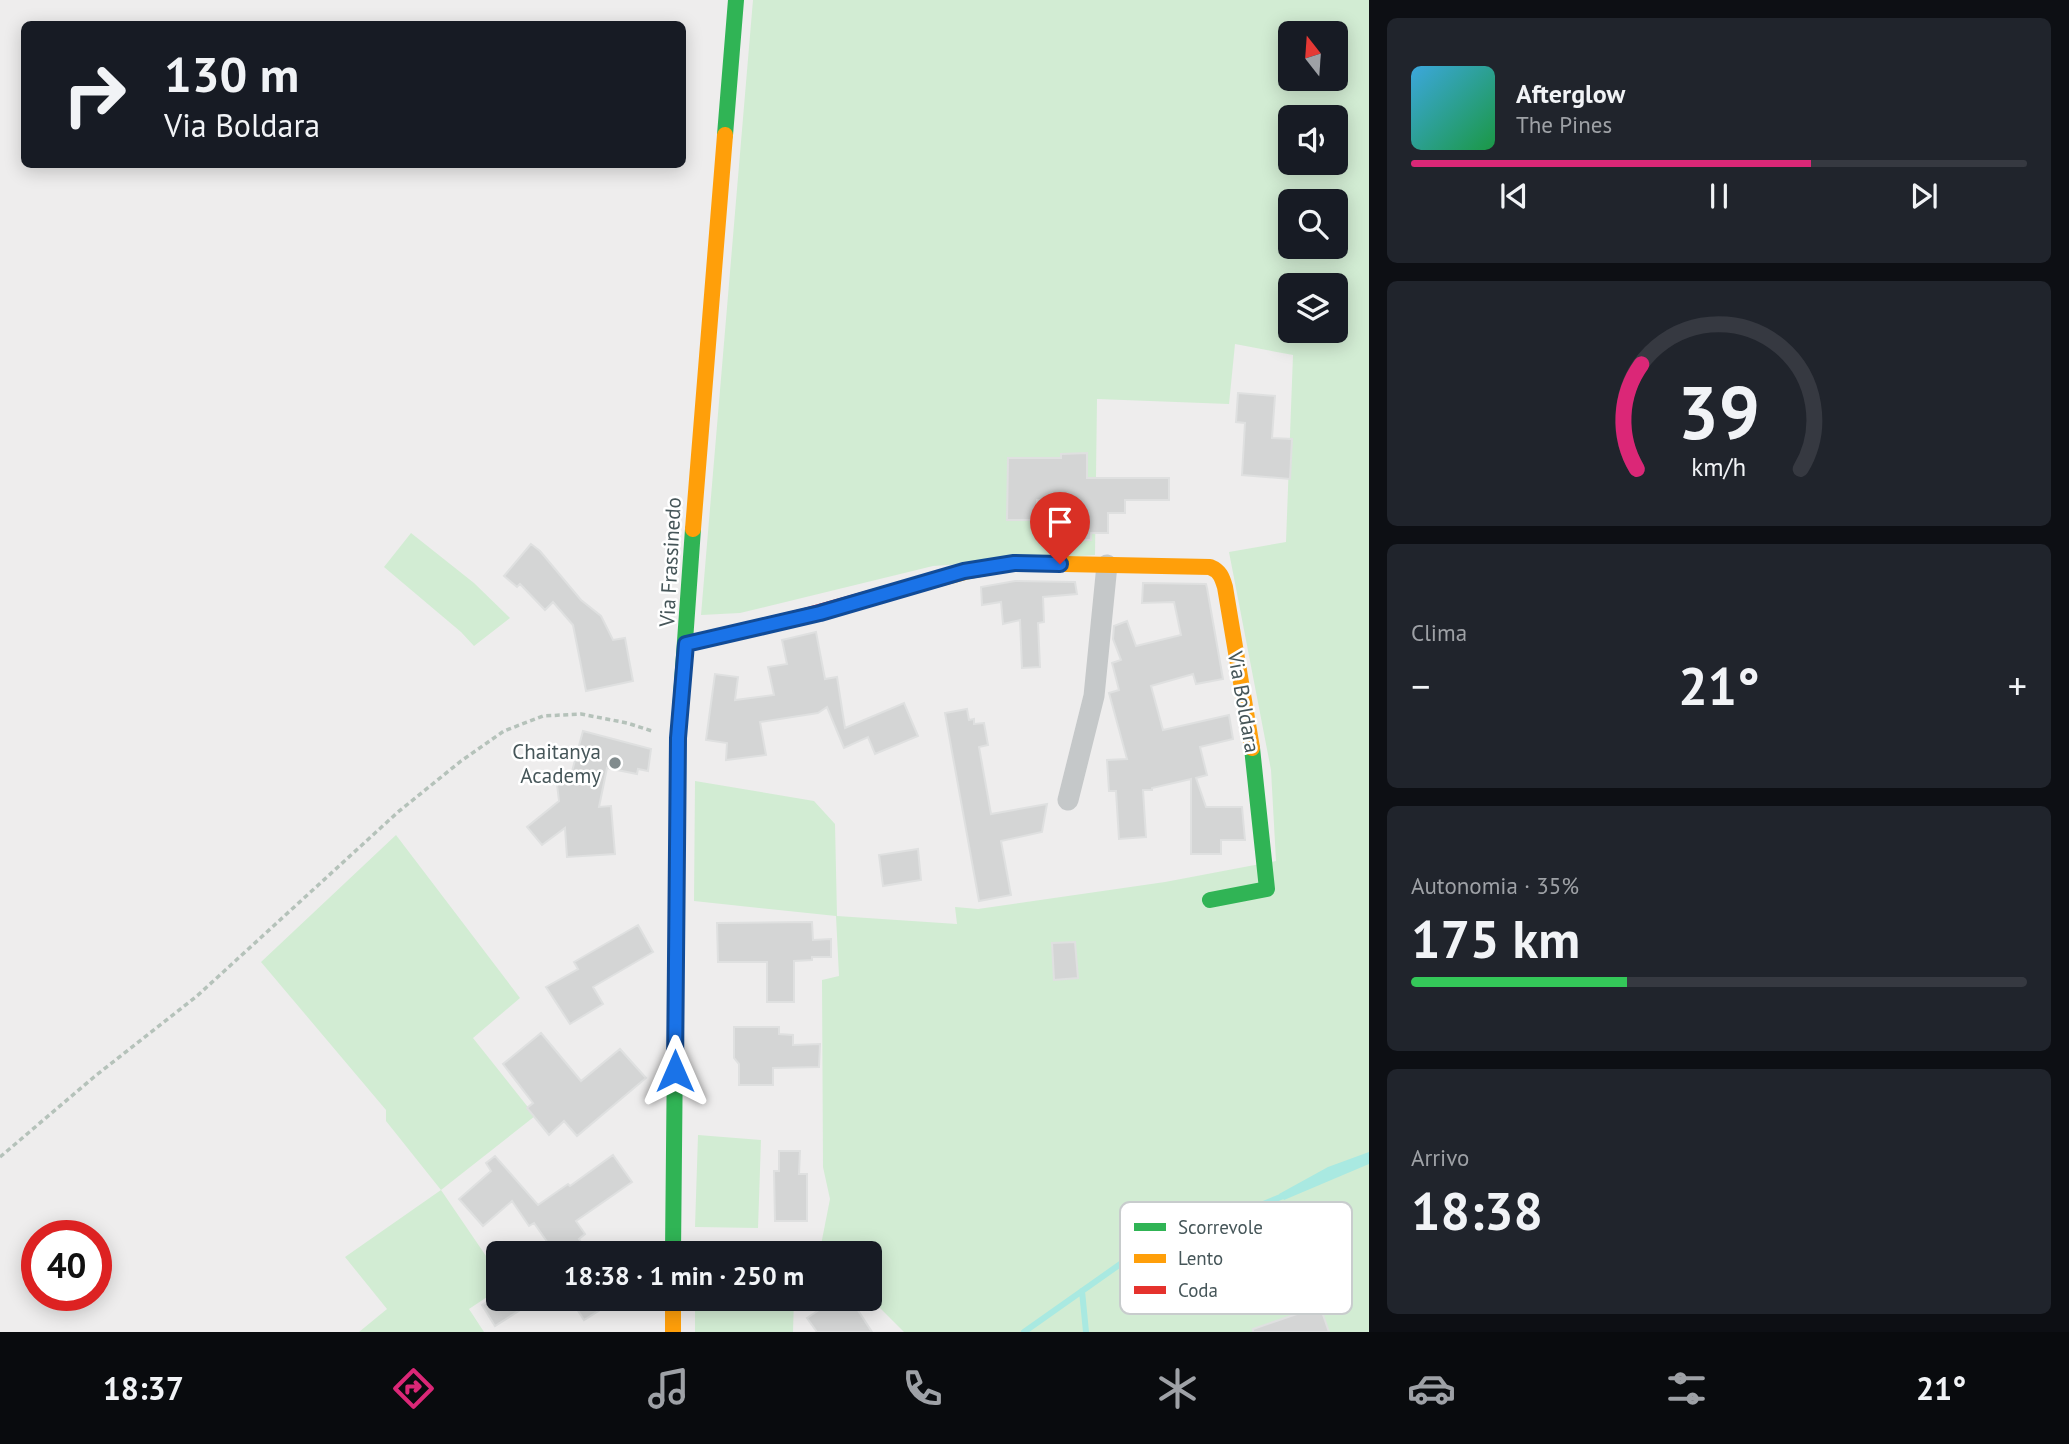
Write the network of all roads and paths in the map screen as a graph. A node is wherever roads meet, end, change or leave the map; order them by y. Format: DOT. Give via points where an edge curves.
graph roads {
  1 [pos="736,0"];
  2 [pos="1107,565"];
  3 [pos="686,644"];
  4 [pos="678,738"];
  5 [pos="1068,800"];
  6 [pos="1210,900"];
  7 [pos="0,1157"];
  8 [pos="673,1241"];
  9 [pos="673,1311"];
  10 [pos="673,1332"];
  1 -- 3 [label="street, Via Frassinedo" via="696,469"];
  2 -- 3 [label="street, Via Boldara" via="1014,563 964,571 820,613"];
  2 -- 5 [label="street" via="1094,696"];
  2 -- 6 [label="street, Via Boldara" via="1210,567 1221,574 1256,769 1266,889"];
  3 -- 4 [label="street, Via Frassinedo"];
  4 -- 7 [label="path" via="580,714 542,716 505,732 398,812 197,996"];
  4 -- 8 [label="street, Via Frassinedo"];
  9 -- 10 [label="street"];
}
